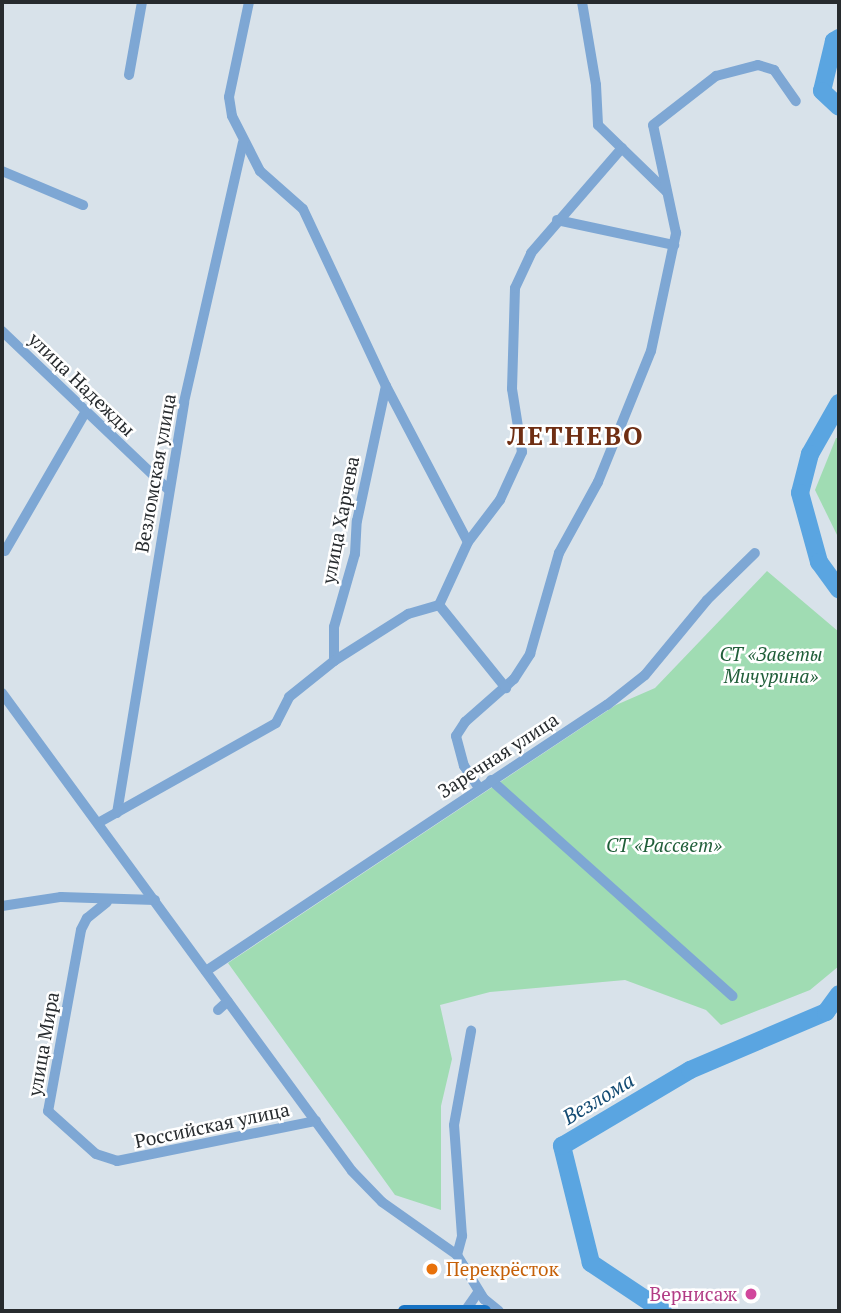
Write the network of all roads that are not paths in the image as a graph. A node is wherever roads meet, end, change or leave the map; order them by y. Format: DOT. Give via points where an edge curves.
graph roads {
  1 [pos="142,2"];
  2 [pos="249,2"];
  3 [pos="582,2"];
  4 [pos="129,75"];
  5 [pos="796,101"];
  6 [pos="243,143"];
  7 [pos="622,148"];
  8 [pos="658,150"];
  9 [pos="633,159"];
  10 [pos="2,171"];
  11 [pos="668,192"];
  12 [pos="83,205"];
  13 [pos="557,220"];
  14 [pos="674,245"];
  15 [pos="2,331"];
  16 [pos="386,386"];
  17 [pos="86,411"];
  18 [pos="169,490"];
  19 [pos="468,542"];
  20 [pos="5,551"];
  21 [pos="755,553"];
  22 [pos="439,605"];
  23 [pos="334,662"];
  24 [pos="506,688"];
  25 [pos="2,693"];
  26 [pos="491,780"];
  27 [pos="480,788"];
  28 [pos="117,813"];
  29 [pos="98,824"];
  30 [pos="155,900"];
  31 [pos="107,902"];
  32 [pos="2,905"];
  33 [pos="206,971"];
  34 [pos="733,996"];
  35 [pos="228,1001"];
  36 [pos="218,1010"];
  37 [pos="471,1031"];
  38 [pos="48,1111"];
  39 [pos="316,1121"];
  40 [pos="457,1255"];
  41 [pos="480,1291"];
  42 [pos="465,1310"];
  43 [pos="404,1311"];
  44 [pos="485,1311"];
  45 [pos="499,1311"];
  1 -- 4 [label="street"];
  2 -- 6 [label="street" via="229,97"];
  3 -- 7 [label="street" via="598,125"];
  5 -- 8 [label="street" via="774,70 758,65 716,76 653,125"];
  6 -- 16 [label="street" via="260,171 303,209"];
  6 -- 18 [label="street, Везломская улица"];
  7 -- 9 [label="street"];
  7 -- 13 [label="street"];
  8 -- 9 [label="street" via="641,160"];
  8 -- 11 [label="street"];
  9 -- 11 [label="street"];
  10 -- 12 [label="street"];
  11 -- 14 [label="street"];
  13 -- 14 [label="street"];
  13 -- 19 [label="street" via="531,253 515,288 512,389 522,452 500,500"];
  14 -- 24 [label="street" via="643,378 598,482 559,553 530,654"];
  15 -- 17 [label="street, улица Надежды"];
  16 -- 19 [label="street"];
  16 -- 23 [label="street, улица Харчева" via="357,521 355,554 334,627"];
  17 -- 18 [label="street, улица Надежды"];
  17 -- 20 [label="street"];
  18 -- 28 [label="street, Везломская улица"];
  19 -- 22 [label="street"];
  21 -- 26 [label="street, Заречная улица" via="707,600 645,675"];
  22 -- 23 [label="street" via="408,614"];
  22 -- 24 [label="street"];
  23 -- 28 [label="street" via="289,697 276,723"];
  24 -- 27 [label="street" via="465,722 456,736 464,766"];
  25 -- 29 [label="street"];
  26 -- 27 [label="street, Заречная улица"];
  26 -- 34 [label="street"];
  27 -- 33 [label="street, Заречная улица"];
  28 -- 29 [label="street"];
  29 -- 30 [label="street"];
  30 -- 31 [label="street"];
  30 -- 33 [label="street"];
  31 -- 32 [label="street" via="61,897"];
  31 -- 38 [label="street, улица Мира" via="87,918 81,930"];
  33 -- 35 [label="street"];
  35 -- 36 [label="street"];
  35 -- 39 [label="street"];
  37 -- 40 [label="street" via="454,1125 462,1236"];
  38 -- 39 [label="street, Российская улица" via="96,1154 117,1161"];
  39 -- 40 [label="street" via="367,1189"];
  40 -- 41 [label="street"];
  41 -- 42 [label="street"];
  41 -- 45 [label="street"];
  42 -- 43 [label="main road"];
  42 -- 44 [label="main road"];
}
